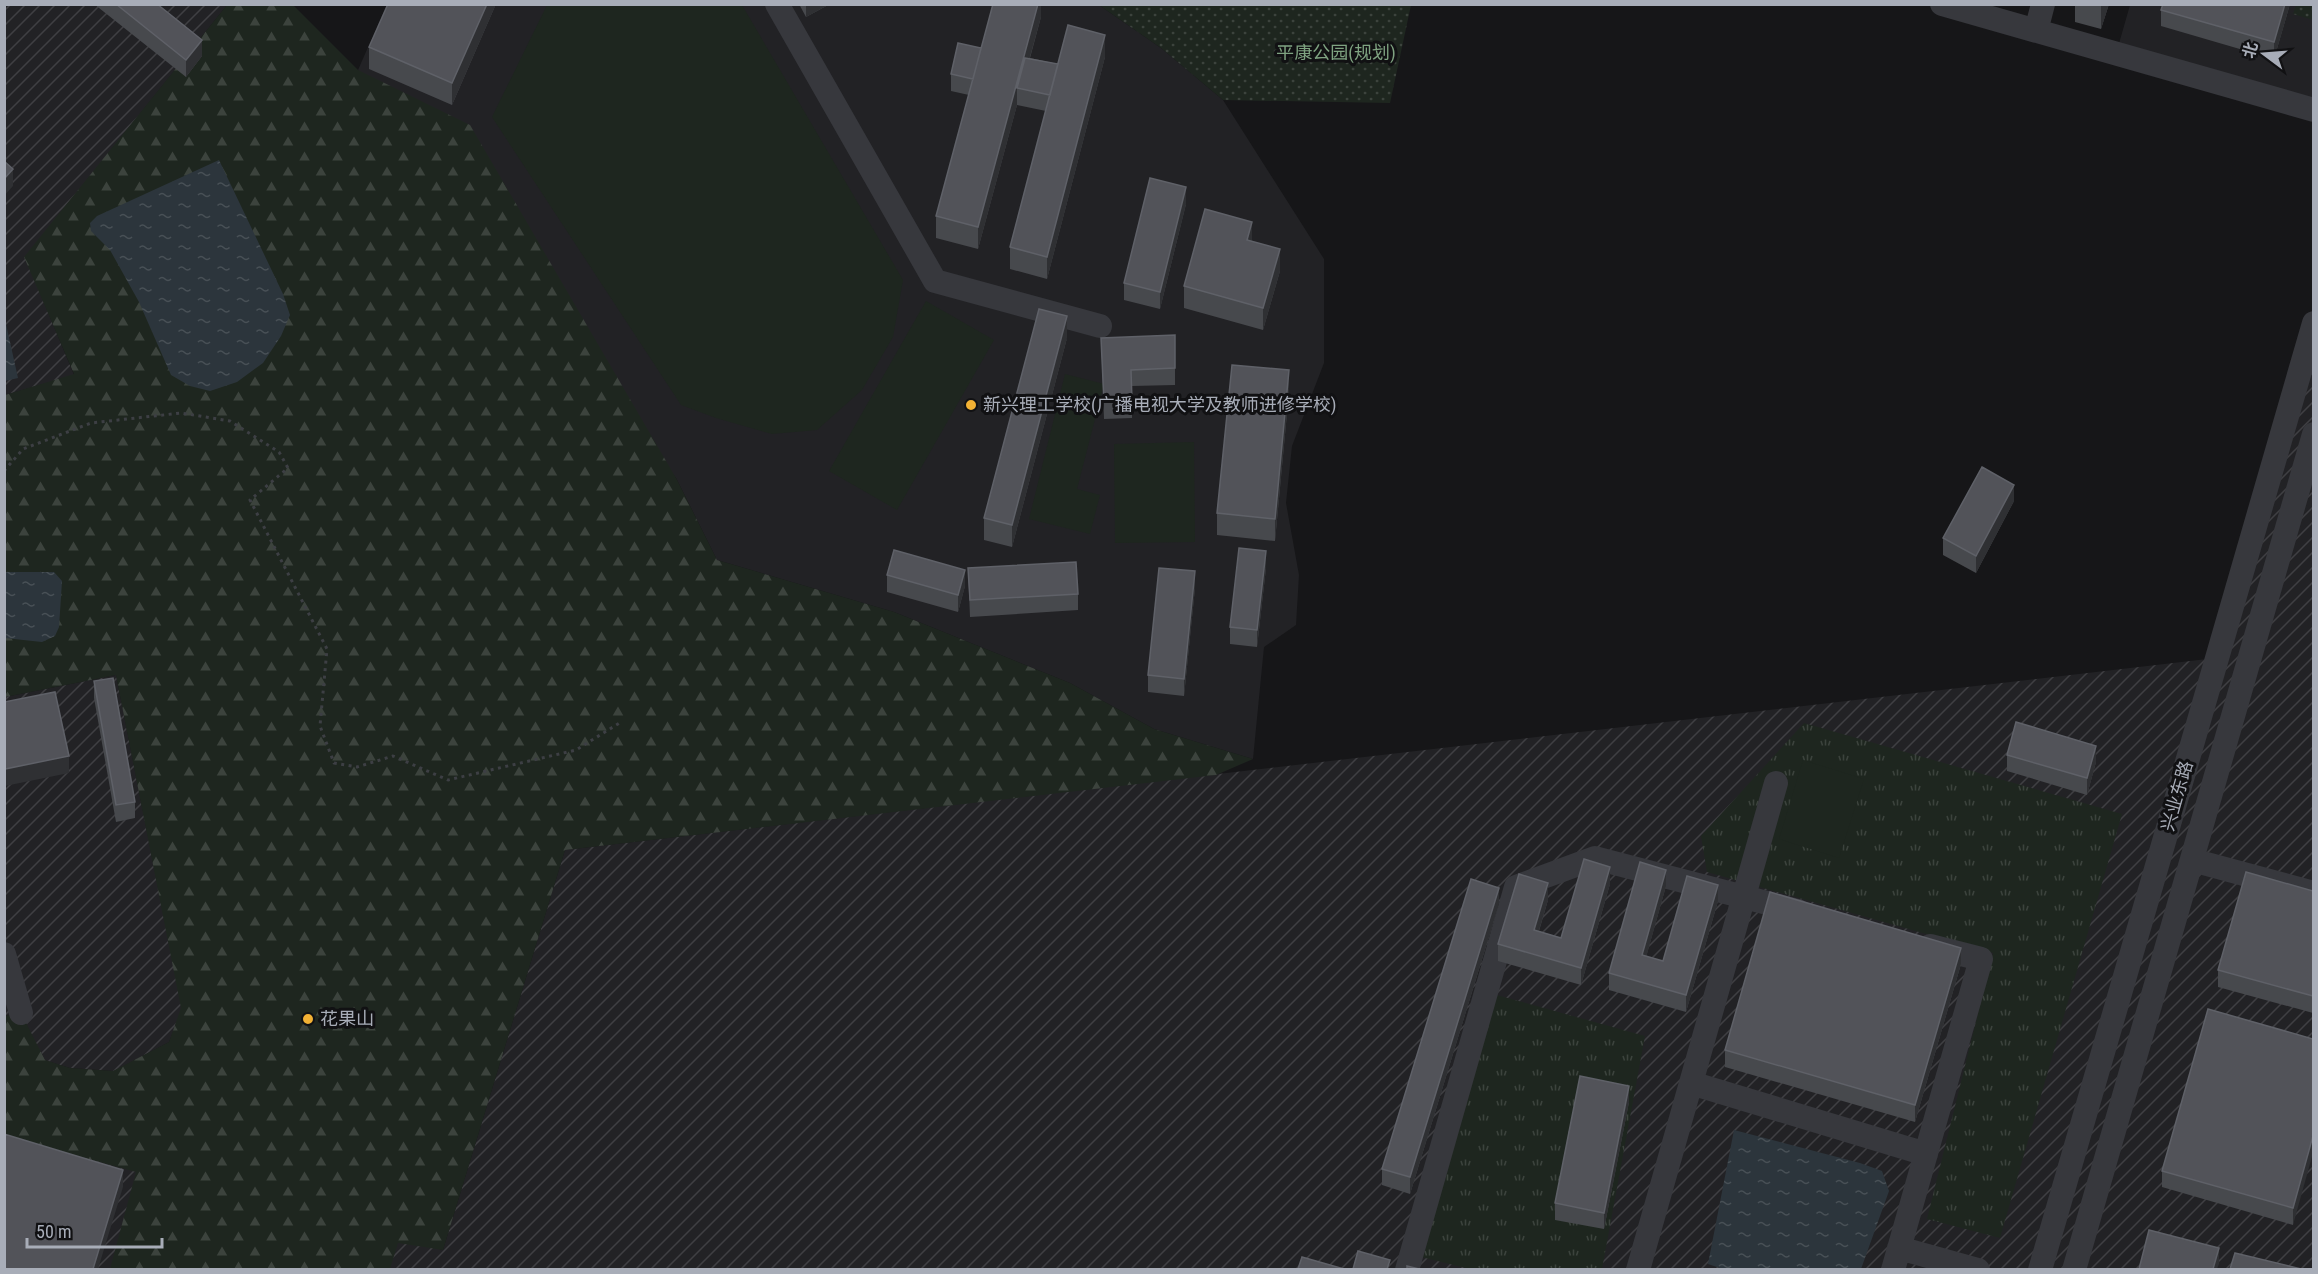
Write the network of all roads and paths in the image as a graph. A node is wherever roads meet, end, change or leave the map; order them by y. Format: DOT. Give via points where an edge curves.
graph roads {
  1 [pos="777,4"];
  2 [pos="1942,4"];
  3 [pos="2043,4"];
  4 [pos="1978,9"];
  5 [pos="2036,31"];
  6 [pos="2313,110"];
  7 [pos="2313,323"];
  8 [pos="1100,326"];
  9 [pos="2313,434"];
  10 [pos="4,471"];
  11 [pos="621,722"];
  12 [pos="1776,783"];
  13 [pos="2192,860"];
  14 [pos="2313,893"];
  15 [pos="1744,897"];
  16 [pos="1823,918"];
  17 [pos="1914,941"];
  18 [pos="4,954"];
  19 [pos="21,1012"];
  20 [pos="1691,1083"];
  21 [pos="1926,1154"];
  22 [pos="1896,1259"];
  23 [pos="1409,1269"];
  24 [pos="1638,1269"];
  25 [pos="1978,1269"];
  26 [pos="2040,1269"];
  27 [pos="2074,1269"];
  1 -- 8 [label="street" via="935,280"];
  2 -- 4 [label="street"];
  3 -- 5 [label="street"];
  4 -- 5 [label="street"];
  5 -- 6 [label="street"];
  7 -- 26 [label="street, 兴业东路"];
  9 -- 13 [label="street, 兴业东路"];
  10 -- 11 [label="path" via="23,448 91,423 181,413 230,421 279,452 288,468 250,500 327,649 320,726 334,763 357,767 393,756 448,780 576,750"];
  12 -- 15 [label="street"];
  13 -- 14 [label="street"];
  13 -- 27 [label="street, 兴业东路"];
  15 -- 16 [label="street"];
  15 -- 20 [label="street"];
  15 -- 23 [label="street" via="1595,858 1516,887"];
  17 -- 21 [label="street" via="1981,959"];
  18 -- 19 [label="street"];
  20 -- 21 [label="street"];
  20 -- 24 [label="street"];
  21 -- 22 [label="street"];
  22 -- 25 [label="street"];
}
